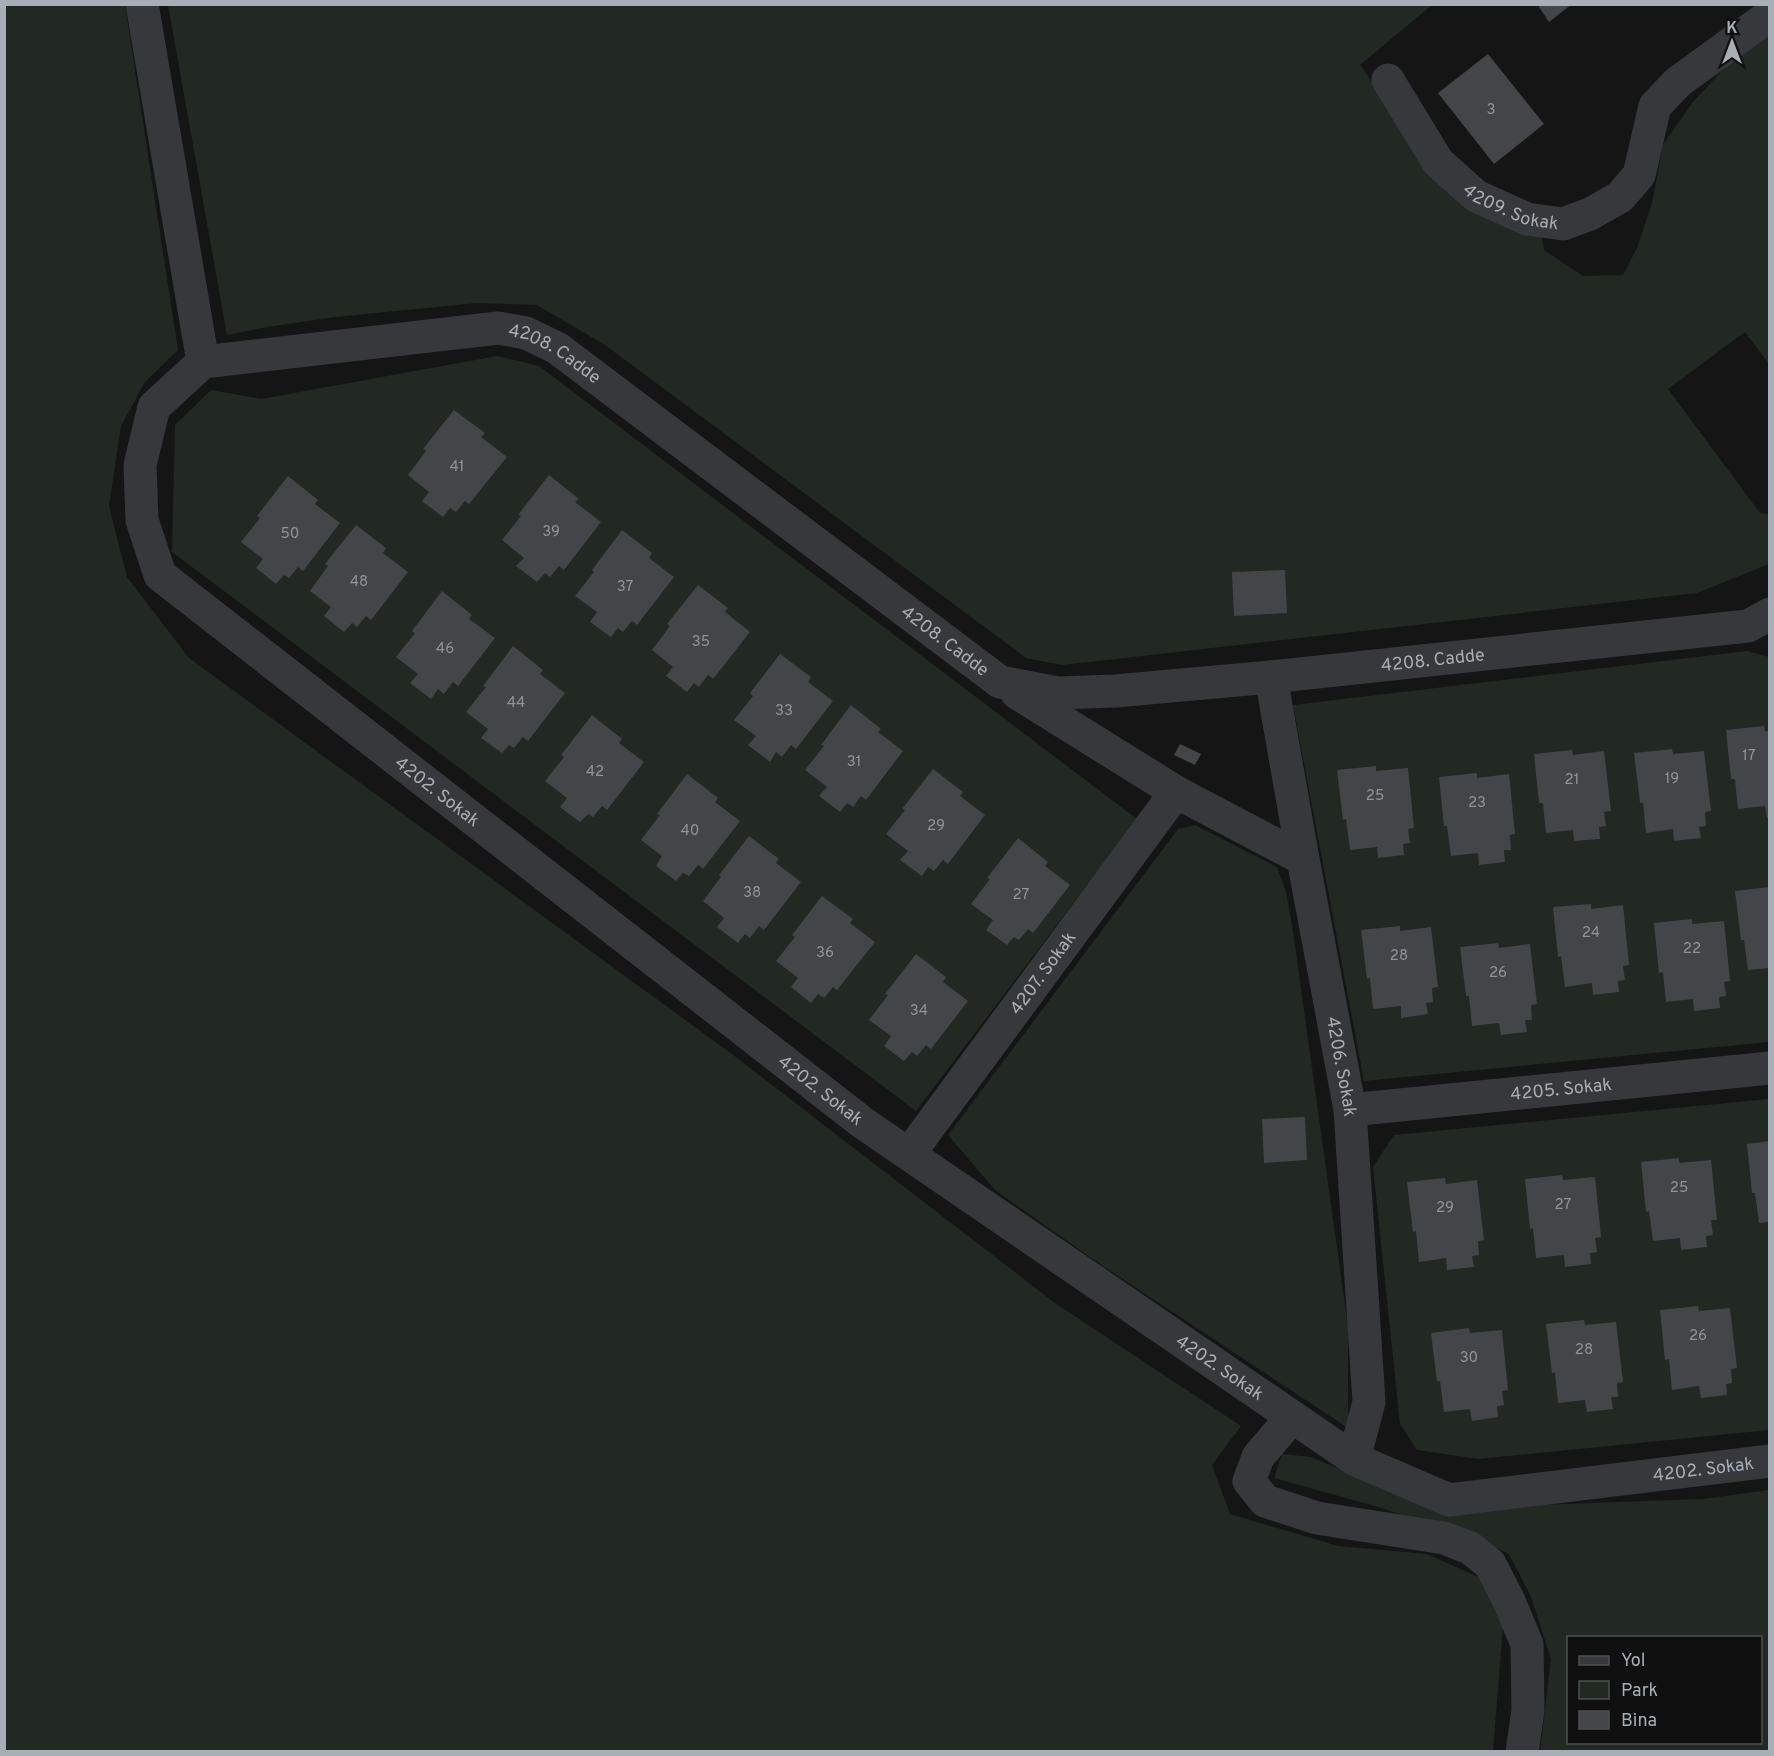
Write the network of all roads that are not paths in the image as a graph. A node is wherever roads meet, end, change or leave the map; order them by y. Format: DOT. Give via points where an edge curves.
graph roads {
  1 [pos="142,4"];
  2 [pos="1770,15"];
  3 [pos="1388,80"];
  4 [pos="202,362"];
  5 [pos="1770,614"];
  6 [pos="1271,677"];
  7 [pos="1000,682"];
  8 [pos="1176,792"];
  9 [pos="1303,859"];
  10 [pos="1770,1068"];
  11 [pos="1350,1110"];
  12 [pos="909,1155"];
  13 [pos="1292,1417"];
  14 [pos="1354,1459"];
  15 [pos="1770,1461"];
  16 [pos="1522,1752"];
  1 -- 4 [label="street"];
  2 -- 3 [label="street, 4209. Sokak" via="1678,82 1655,106 1639,176 1620,197 1563,224 1527,219 1476,196 1438,162"];
  4 -- 7 [label="street, 4208. Cadde" via="498,328 526,333 557,348"];
  4 -- 12 [label="street, 4202. Sokak" via="154,407 140,465 142,520 160,575 863,1124"];
  5 -- 6 [label="street, 4208. Cadde" via="1748,626"];
  6 -- 7 [label="street, 4208. Cadde" via="1058,693"];
  6 -- 9 [label="street, 4206. Sokak"];
  7 -- 8 [label="street"];
  8 -- 9 [label="street"];
  8 -- 12 [label="street, 4207. Sokak"];
  9 -- 11 [label="street, 4206. Sokak"];
  10 -- 11 [label="street, 4205. Sokak"];
  11 -- 14 [label="street, 4206. Sokak" via="1369,1402"];
  12 -- 13 [label="street, 4202. Sokak"];
  13 -- 14 [label="street, 4202. Sokak"];
  13 -- 16 [label="street" via="1258,1457 1249,1481 1265,1501 1317,1518 1444,1538 1470,1548 1490,1564 1527,1644 1528,1710"];
  14 -- 15 [label="street, 4202. Sokak" via="1449,1500"];
}
